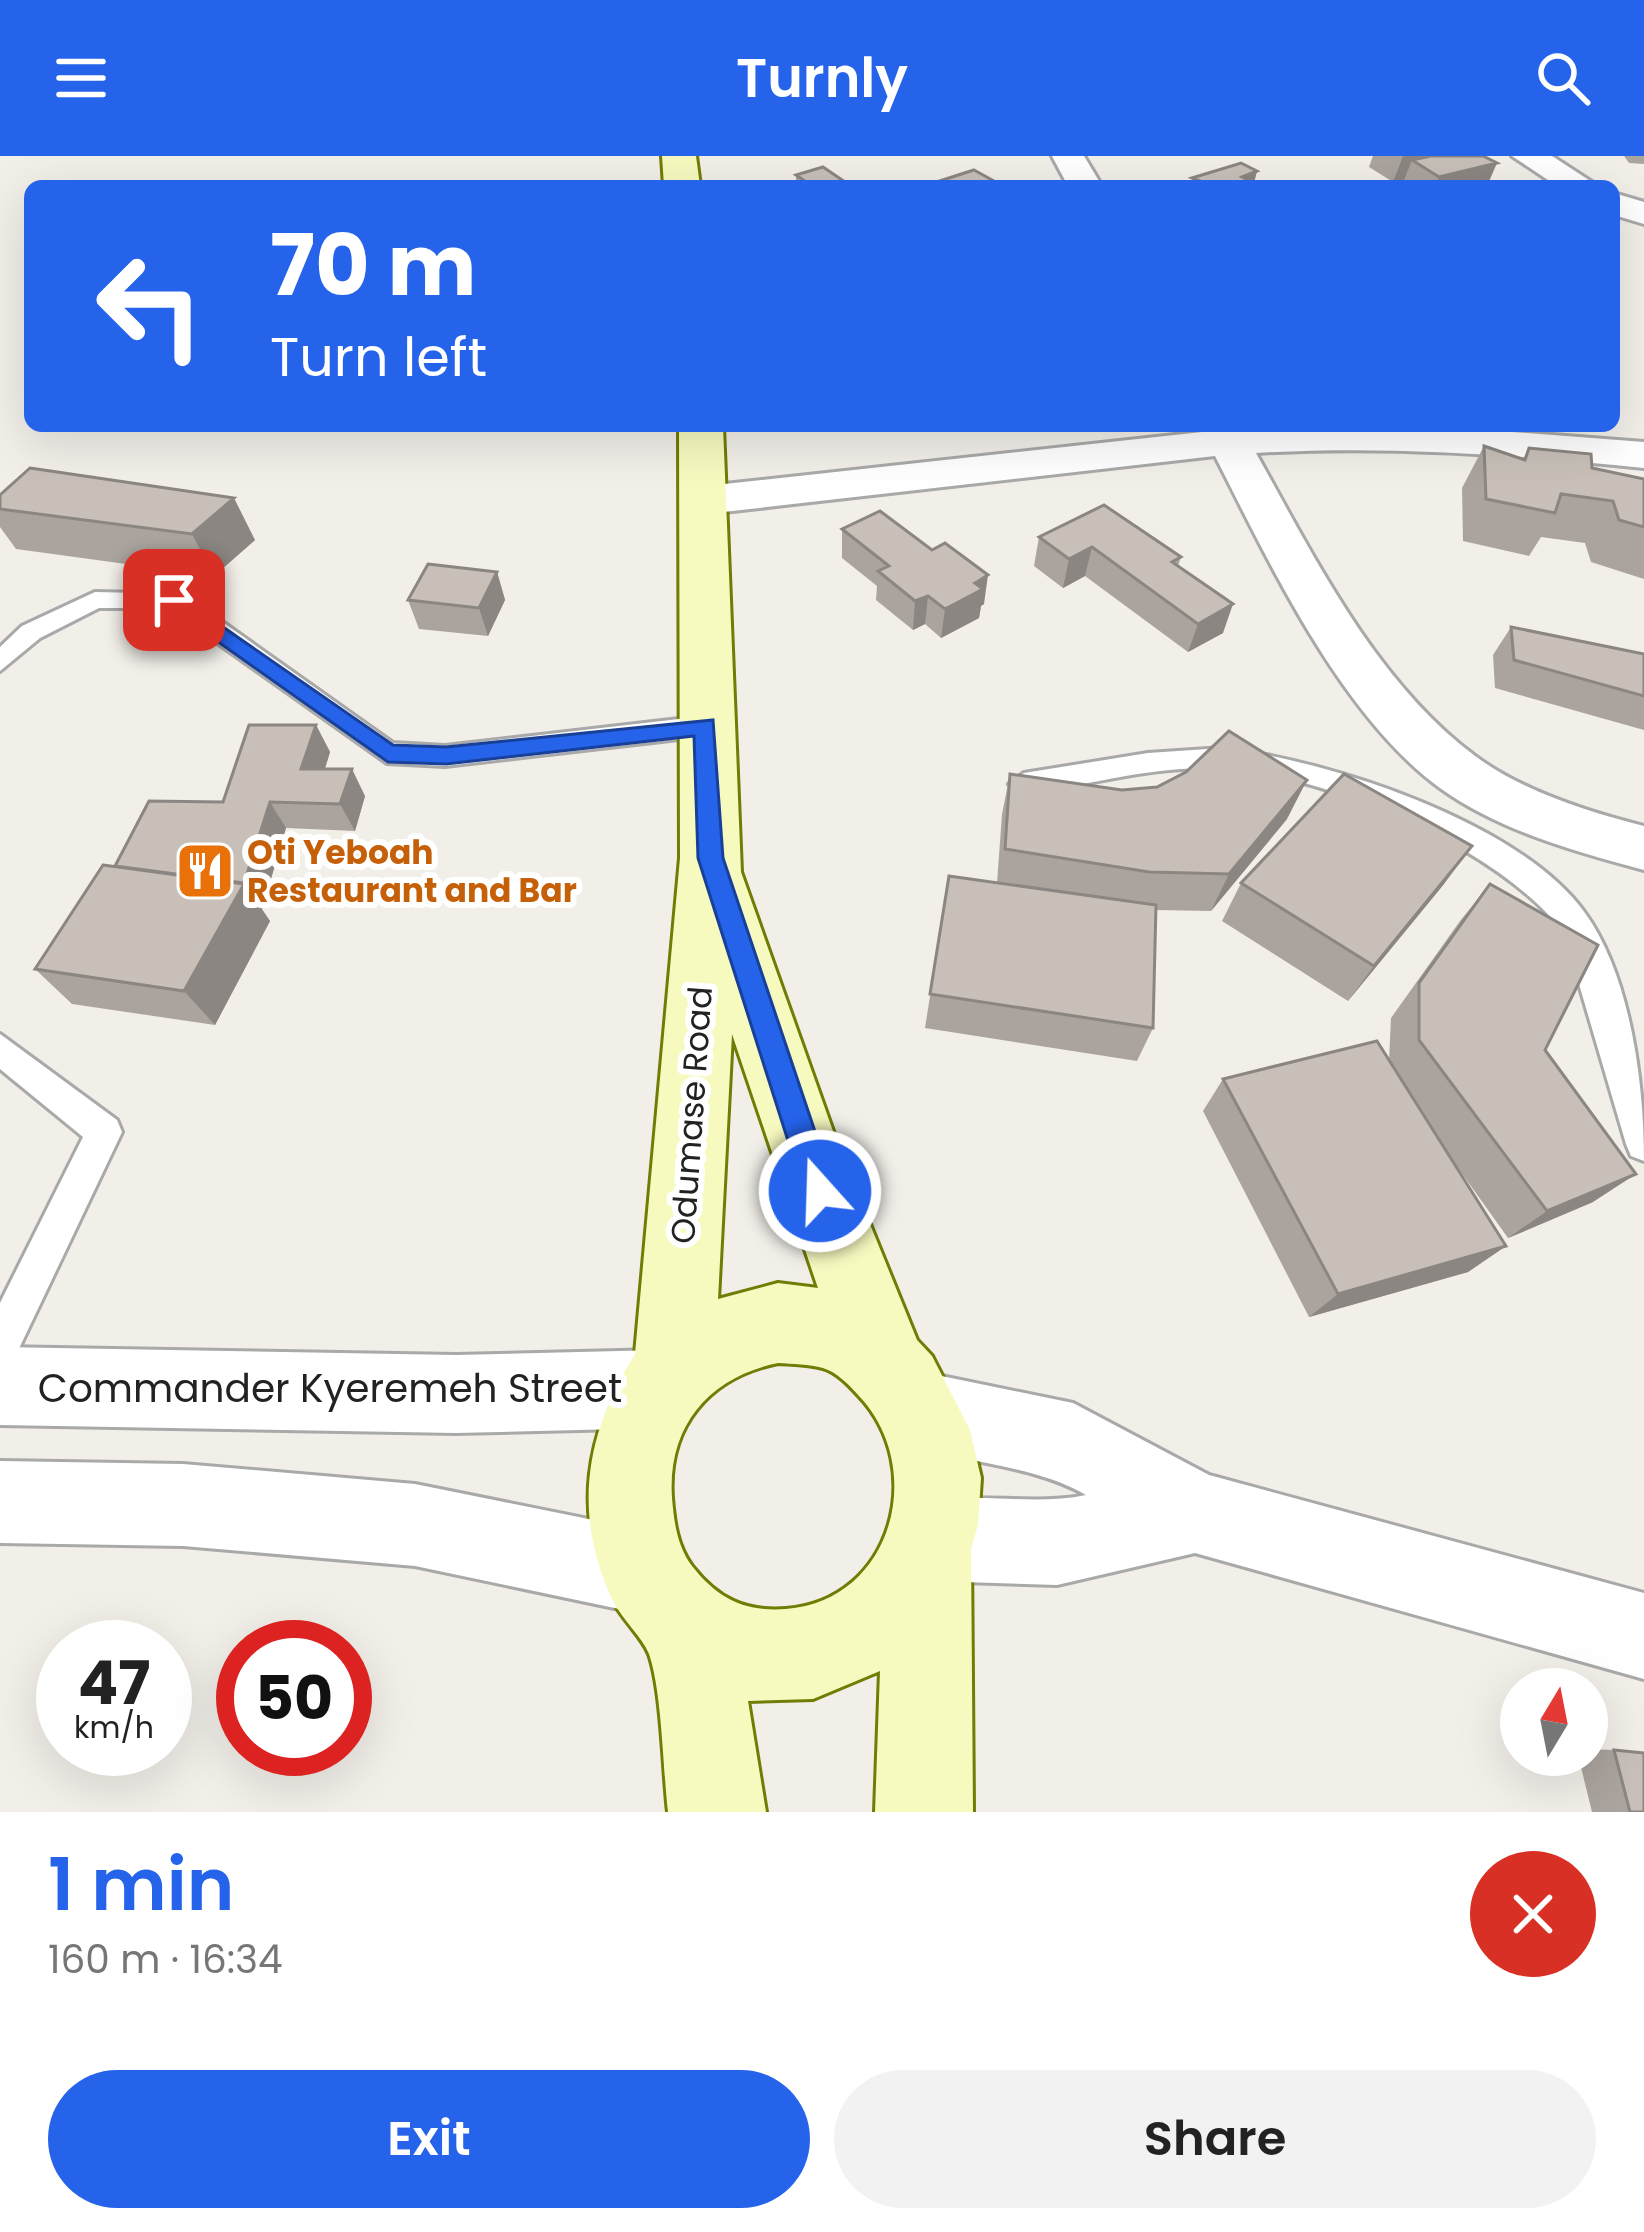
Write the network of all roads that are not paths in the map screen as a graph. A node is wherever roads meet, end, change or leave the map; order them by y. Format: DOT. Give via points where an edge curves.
graph roads {
  1 [pos="1528,156"];
  2 [pos="1570,180"];
  3 [pos="701,432"];
  4 [pos="1224,434"];
  5 [pos="1644,455"];
  6 [pos="706,500"];
  7 [pos="0,662"];
  8 [pos="705,726"];
  9 [pos="1024,784"];
  10 [pos="1644,848"];
  11 [pos="711,858"];
  12 [pos="0,1049"];
  13 [pos="1644,1144"];
  14 [pos="0,1345"];
  15 [pos="667,1381"];
  16 [pos="0,1386"];
  17 [pos="904,1386"];
  18 [pos="0,1502"];
  19 [pos="1195,1512"];
  20 [pos="931,1545"];
  21 [pos="667,1601"];
  22 [pos="1644,1636"];
  23 [pos="718,1812"];
  24 [pos="923,1812"];
  1 -- 2 [label="street"];
  3 -- 6 [label="main road, Odumase Road"];
  4 -- 5 [label="street" via="1513,442"];
  4 -- 6 [label="street" via="920,481"];
  4 -- 10 [label="street" via="1375,690 1459,773 1603,839"];
  6 -- 8 [label="main road, Odumase Road"];
  7 -- 8 [label="lane" via="31,632 95,600 174,600 388,753 446,756"];
  8 -- 11 [label="main road, Odumase Road"];
  9 -- 13 [label="lane" via="1222,758 1283,767 1366,794 1545,884 1576,923"];
  11 -- 15 [label="main road, Odumase Road"];
  11 -- 17 [label="main road, Odumase Road" via="803,1148"];
  12 -- 14 [label="lane" via="104,1132"];
  15 -- 16 [label="street, Commander Kyeremeh Street" via="456,1394"];
  15 -- 17 [label="main road" via="722,1336 778,1323 836,1331"];
  15 -- 21 [label="main road" via="638,1431 627,1477 629,1525"];
  17 -- 19 [label="street" via="1073,1443"];
  17 -- 20 [label="main road" via="940,1472"];
  18 -- 21 [label="street" via="183,1505 415,1525"];
  19 -- 20 [label="street" via="1057,1543"];
  19 -- 22 [label="street"];
  20 -- 21 [label="main road" via="899,1603 854,1641 799,1659 742,1655"];
  20 -- 24 [label="main road"];
  21 -- 23 [label="main road"];
}
